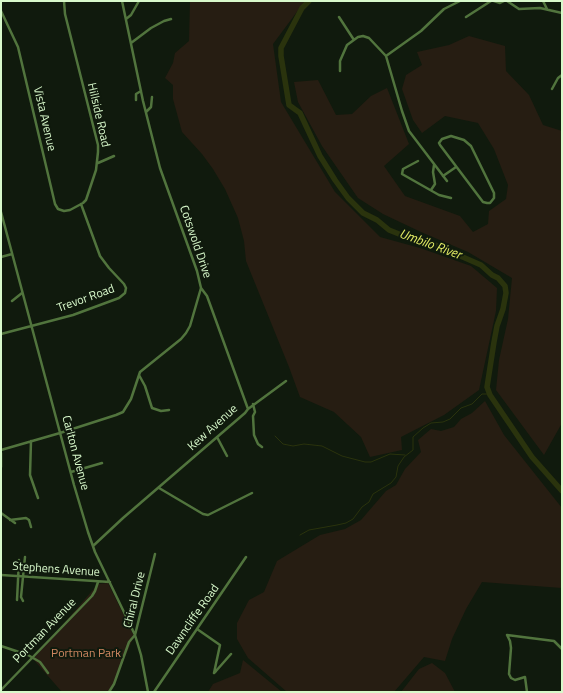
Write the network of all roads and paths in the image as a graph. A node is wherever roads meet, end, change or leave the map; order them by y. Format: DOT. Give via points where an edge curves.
graph roads {
  1 [pos="64,1"];
  2 [pos="122,1"];
  3 [pos="139,1"];
  4 [pos="460,1"];
  5 [pos="491,1"];
  6 [pos="494,1"];
  7 [pos="506,1"];
  8 [pos="542,1"];
  9 [pos="547,9"];
  10 [pos="1,11"];
  11 [pos="562,12"];
  12 [pos="339,16"];
  13 [pos="466,17"];
  14 [pos="126,19"];
  15 [pos="171,19"];
  16 [pos="354,40"];
  17 [pos="131,43"];
  18 [pos="386,56"];
  19 [pos="340,70"];
  20 [pos="562,75"];
  21 [pos="552,89"];
  22 [pos="141,91"];
  23 [pos="152,97"];
  24 [pos="136,100"];
  25 [pos="146,112"];
  26 [pos="114,156"];
  27 [pos="418,161"];
  28 [pos="97,163"];
  29 [pos="434,164"];
  30 [pos="456,167"];
  31 [pos="443,176"];
  32 [pos="447,181"];
  33 [pos="430,190"];
  34 [pos="451,198"];
  35 [pos="81,204"];
  36 [pos="1,212"];
  37 [pos="12,254"];
  38 [pos="1,257"];
  39 [pos="200,288"];
  40 [pos="22,292"];
  41 [pos="12,301"];
  42 [pos="32,326"];
  43 [pos="1,334"];
  44 [pos="139,374"];
  45 [pos="286,381"];
  46 [pos="253,404"];
  47 [pos="248,409"];
  48 [pos="169,410"];
  49 [pos="60,433"];
  50 [pos="217,437"];
  51 [pos="31,441"];
  52 [pos="262,447"];
  53 [pos="1,451"];
  54 [pos="228,456"];
  55 [pos="102,463"];
  56 [pos="1,466"];
  57 [pos="71,472"];
  58 [pos="159,488"];
  59 [pos="252,493"];
  60 [pos="38,498"];
  61 [pos="1,513"];
  62 [pos="10,520"];
  63 [pos="15,523"];
  64 [pos="31,527"];
  65 [pos="93,546"];
  66 [pos="155,554"];
  67 [pos="25,557"];
  68 [pos="246,557"];
  69 [pos="19,560"];
  70 [pos="1,576"];
  71 [pos="18,577"];
  72 [pos="24,577"];
  73 [pos="98,582"];
  74 [pos="110,582"];
  75 [pos="17,600"];
  76 [pos="23,600"];
  77 [pos="197,629"];
  78 [pos="135,635"];
  79 [pos="1,646"];
  80 [pos="562,649"];
  81 [pos="231,654"];
  82 [pos="32,658"];
  83 [pos="48,673"];
  84 [pos="1,690"];
  85 [pos="109,692"];
  86 [pos="148,692"];
  87 [pos="154,692"];
  88 [pos="527,692"];
  1 -- 28 [label="street, Hillside Road" via="68,27 98,145"];
  2 -- 14 [label="street, Cotswold Drive"];
  3 -- 14 [label="street"];
  4 -- 18 [label="street" via="444,9 421,31"];
  5 -- 13 [label="street"];
  6 -- 7 [label="street"];
  7 -- 9 [label="street" via="519,9"];
  8 -- 9 [label="street"];
  9 -- 11 [label="street"];
  10 -- 35 [label="street, Vista Avenue" via="18,47 55,204 58,209 64,211"];
  12 -- 16 [label="street"];
  14 -- 17 [label="street, Cotswold Drive"];
  15 -- 17 [label="street" via="151,28"];
  16 -- 18 [label="street" via="367,36"];
  16 -- 19 [label="street" via="347,45 342,54"];
  17 -- 22 [label="street, Cotswold Drive"];
  18 -- 29 [label="street" via="407,127"];
  20 -- 21 [label="street"];
  22 -- 24 [label="street" via="136,94"];
  22 -- 25 [label="street, Cotswold Drive"];
  23 -- 25 [label="street" via="151,107"];
  25 -- 39 [label="street, Cotswold Drive" via="160,168 197,271"];
  26 -- 28 [label="street"];
  27 -- 33 [label="street" via="402,169 402,174"];
  28 -- 35 [label="street, Hillside Road" via="88,197"];
  29 -- 31 [label="street"];
  29 -- 33 [label="street" via="435,181"];
  30 -- 30 [label="street" via="483,202 490,203 494,193 470,146 456,136 444,137 440,145"];
  30 -- 31 [label="street"];
  31 -- 32 [label="street"];
  33 -- 34 [label="street" via="442,197"];
  35 -- 42 [label="street, Trevor Road" via="100,256 124,284 125,293 119,298 73,315"];
  36 -- 37 [label="street, Carlton Avenue"];
  37 -- 38 [label="street"];
  37 -- 40 [label="street, Carlton Avenue"];
  39 -- 44 [label="street, Cotswold Drive" via="186,333"];
  39 -- 47 [label="street, Kew Avenue" via="207,296"];
  40 -- 41 [label="street"];
  40 -- 42 [label="street, Carlton Avenue"];
  42 -- 43 [label="street, Trevor Road"];
  42 -- 49 [label="street, Carlton Avenue"];
  44 -- 48 [label="street" via="152,408"];
  44 -- 49 [label="street" via="132,399 123,412"];
  45 -- 46 [label="street"];
  46 -- 47 [label="street"];
  46 -- 52 [label="street" via="254,435"];
  47 -- 50 [label="street, Kew Avenue"];
  49 -- 51 [label="street"];
  49 -- 57 [label="street, Carlton Avenue"];
  50 -- 54 [label="street"];
  50 -- 58 [label="street, Kew Avenue"];
  51 -- 53 [label="street"];
  51 -- 60 [label="street" via="30,475"];
  53 -- 56 [label="street"];
  55 -- 57 [label="street"];
  57 -- 65 [label="street, Carlton Avenue"];
  58 -- 59 [label="street" via="208,515"];
  58 -- 65 [label="street, Kew Avenue"];
  61 -- 62 [label="street"];
  62 -- 63 [label="street"];
  62 -- 64 [label="street" via="26,518"];
  65 -- 74 [label="street, Carlton Avenue"];
  66 -- 78 [label="street, Chiral Drive"];
  67 -- 72 [label="street"];
  68 -- 77 [label="street, Dawncliffe Road"];
  69 -- 71 [label="street"];
  70 -- 71 [label="street, Stephens Avenue"];
  71 -- 72 [label="street, Stephens Avenue"];
  71 -- 75 [label="street"];
  72 -- 73 [label="street, Stephens Avenue"];
  72 -- 76 [label="street" via="21,597"];
  73 -- 74 [label="street, Stephens Avenue"];
  73 -- 82 [label="street, Portman Avenue" via="92,596"];
  74 -- 78 [label="street, Carlton Avenue"];
  77 -- 81 [label="street" via="220,645 214,673"];
  77 -- 87 [label="street, Dawncliffe Road"];
  78 -- 85 [label="street, Chiral Drive" via="129,642"];
  78 -- 86 [label="street, Carlton Avenue"];
  79 -- 82 [label="street"];
  80 -- 88 [label="street" via="554,641 507,635 511,648 510,676 515,680 526,678"];
  82 -- 83 [label="street" via="40,662"];
  82 -- 84 [label="street, Portman Avenue"];
}
